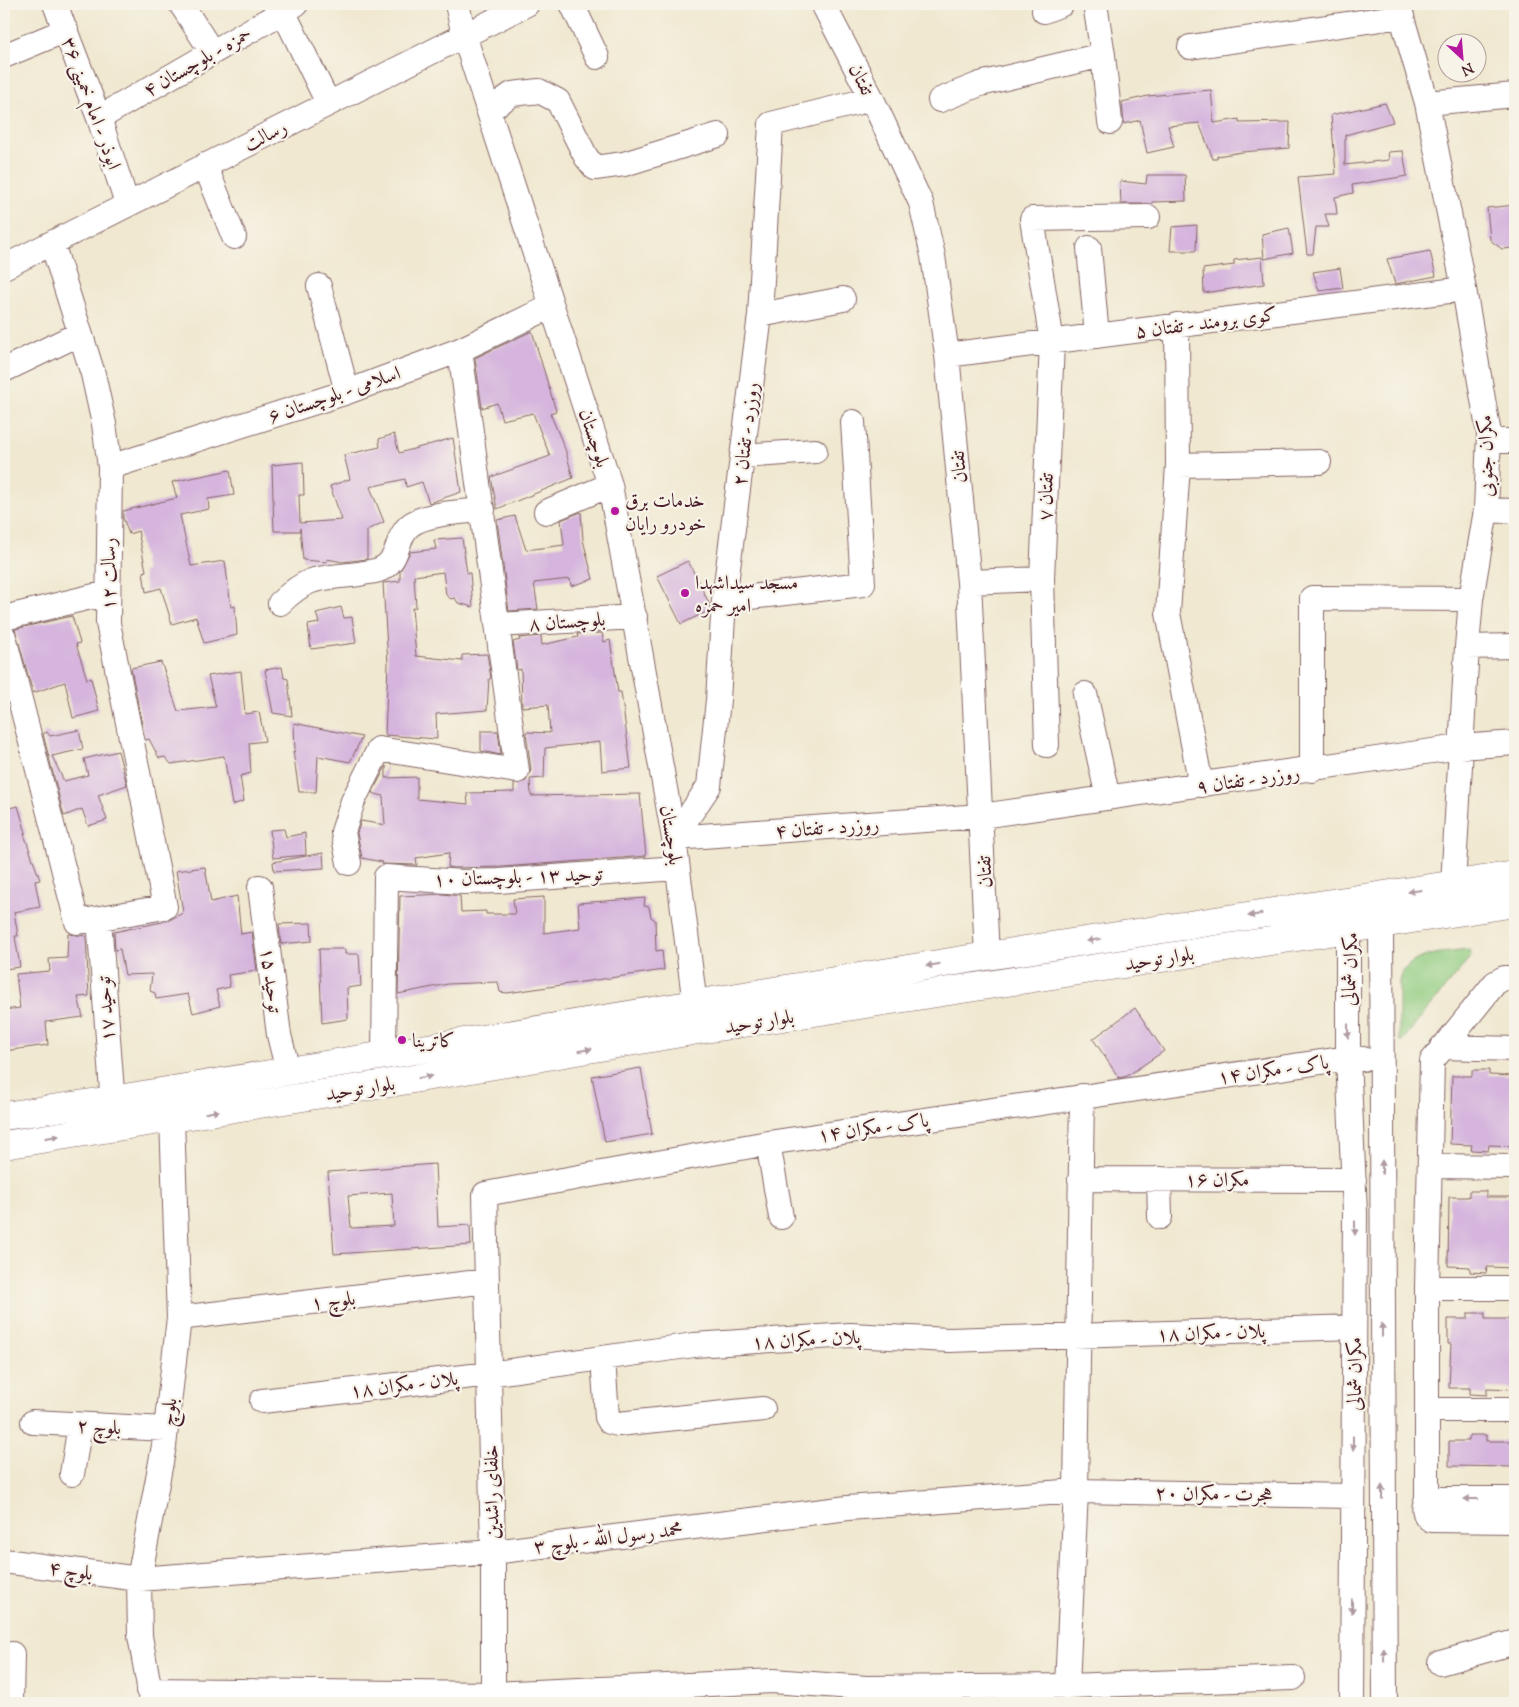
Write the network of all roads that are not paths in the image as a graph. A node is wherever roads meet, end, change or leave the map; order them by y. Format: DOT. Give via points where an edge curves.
graph roads {
  1 [pos="55,4"];
  2 [pos="181,4"];
  3 [pos="457,4"];
  4 [pos="527,4"];
  5 [pos="572,4"];
  6 [pos="823,4"];
  7 [pos="1095,4"];
  8 [pos="289,7"];
  9 [pos="1400,10"];
  10 [pos="66,30"];
  11 [pos="464,35"];
  12 [pos="1190,47"];
  13 [pos="212,52"];
  14 [pos="1103,55"];
  15 [pos="4,56"];
  16 [pos="598,57"];
  17 [pos="1515,95"];
  18 [pos="872,99"];
  19 [pos="940,100"];
  20 [pos="328,103"];
  21 [pos="1427,103"];
  22 [pos="489,110"];
  23 [pos="99,118"];
  24 [pos="1110,122"];
  25 [pos="718,135"];
  26 [pos="206,165"];
  27 [pos="128,204"];
  28 [pos="1148,218"];
  29 [pos="234,237"];
  30 [pos="52,243"];
  31 [pos="1089,248"];
  32 [pos="4,267"];
  33 [pos="319,286"];
  34 [pos="1464,289"];
  35 [pos="843,299"];
  36 [pos="552,306"];
  37 [pos="760,315"];
  38 [pos="1177,326"];
  39 [pos="79,334"];
  40 [pos="1097,336"];
  41 [pos="1052,342"];
  42 [pos="460,350"];
  43 [pos="947,355"];
  44 [pos="4,370"];
  45 [pos="346,392"];
  46 [pos="853,422"];
  47 [pos="1515,440"];
  48 [pos="1488,441"];
  49 [pos="815,451"];
  50 [pos="742,456"];
  51 [pos="1319,462"];
  52 [pos="1178,465"];
  53 [pos="110,467"];
  54 [pos="610,485"];
  55 [pos="483,510"];
  56 [pos="1486,510"];
  57 [pos="1515,511"];
  58 [pos="546,512"];
  59 [pos="1042,580"];
  60 [pos="969,582"];
  61 [pos="107,593"];
  62 [pos="1471,599"];
  63 [pos="724,600"];
  64 [pos="280,603"];
  65 [pos="635,616"];
  66 [pos="4,618"];
  67 [pos="499,625"];
  68 [pos="4,637"];
  69 [pos="1515,646"];
  70 [pos="1467,647"];
  71 [pos="1085,694"];
  72 [pos="1515,743"];
  73 [pos="1047,745"];
  74 [pos="1460,747"];
  75 [pos="1312,770"];
  76 [pos="1201,785"];
  77 [pos="1108,798"];
  78 [pos="981,816"];
  79 [pos="674,838"];
  80 [pos="349,863"];
  81 [pos="678,868"];
  82 [pos="1515,875"];
  83 [pos="1453,885"];
  84 [pos="260,887"];
  85 [pos="1363,899"];
  86 [pos="1515,903"];
  87 [pos="1452,913"];
  88 [pos="99,919"];
  89 [pos="1381,924"];
  90 [pos="1348,929"];
  91 [pos="988,956"];
  92 [pos="1515,978"];
  93 [pos="697,1017"];
  94 [pos="1442,1047"];
  95 [pos="1515,1049"];
  96 [pos="384,1055"];
  97 [pos="1348,1058"];
  98 [pos="1381,1059"];
  99 [pos="288,1071"];
  100 [pos="1082,1096"];
  101 [pos="112,1100"];
  102 [pos="4,1116"];
  103 [pos="172,1119"];
  104 [pos="114,1127"];
  105 [pos="768,1143"];
  106 [pos="4,1145"];
  107 [pos="1431,1166"];
  108 [pos="1515,1167"];
  109 [pos="1080,1179"];
  110 [pos="1159,1179"];
  111 [pos="1354,1180"];
  112 [pos="781,1217"];
  113 [pos="1160,1217"];
  114 [pos="487,1281"];
  115 [pos="1427,1288"];
  116 [pos="1515,1288"];
  117 [pos="179,1318"];
  118 [pos="1354,1327"];
  119 [pos="1078,1336"];
  120 [pos="604,1358"];
  121 [pos="489,1374"];
  122 [pos="262,1401"];
  123 [pos="763,1409"];
  124 [pos="1427,1410"];
  125 [pos="1515,1410"];
  126 [pos="33,1422"];
  127 [pos="80,1425"];
  128 [pos="166,1429"];
  129 [pos="72,1474"];
  130 [pos="1076,1491"];
  131 [pos="1352,1496"];
  132 [pos="1515,1499"];
  133 [pos="1429,1510"];
  134 [pos="1515,1521"];
  135 [pos="492,1552"];
  136 [pos="4,1561"];
  137 [pos="139,1579"];
  138 [pos="1515,1642"];
  139 [pos="12,1654"];
  140 [pos="1440,1663"];
  141 [pos="1293,1678"];
  142 [pos="1067,1686"];
  143 [pos="866,1696"];
  144 [pos="150,1697"];
  145 [pos="493,1698"];
  146 [pos="11,1703"];
  147 [pos="1352,1703"];
  148 [pos="1384,1703"];
  1 -- 10 [label="street, ابوذر - امام خمینی ۳۶"];
  2 -- 13 [label="street"];
  3 -- 11 [label="street, بلوچستان"];
  4 -- 11 [label="street, رسالت"];
  5 -- 16 [label="street"];
  6 -- 18 [label="street, تفتان"];
  7 -- 14 [label="street"];
  8 -- 13 [label="street, حمزه - بلوچستان ۴"];
  8 -- 20 [label="street"];
  9 -- 12 [label="street"];
  9 -- 21 [label="street, مکران جنوبی"];
  10 -- 15 [label="street"];
  10 -- 23 [label="street, ابوذر - امام خمینی ۳۶"];
  11 -- 20 [label="street, رسالت"];
  11 -- 22 [label="street, بلوچستان"];
  13 -- 23 [label="street, حمزه - بلوچستان ۴"];
  14 -- 19 [label="street" via="980,84"];
  14 -- 24 [label="street"];
  17 -- 21 [label="street"];
  18 -- 37 [label="street, روزرد - تفتان ۲" via="771,124"];
  18 -- 43 [label="street, تفتان" via="921,203 933,256"];
  20 -- 26 [label="street, رسالت"];
  21 -- 34 [label="street, مکران جنوبی"];
  22 -- 25 [label="street" via="512,94 539,91 558,101 586,157 595,168 624,164"];
  22 -- 36 [label="street, بلوچستان"];
  23 -- 27 [label="street, ابوذر - امام خمینی ۳۶"];
  26 -- 27 [label="street, رسالت"];
  26 -- 29 [label="street"];
  27 -- 30 [label="street, رسالت"];
  28 -- 41 [label="street, تفتان ۷" via="1032,219"];
  30 -- 32 [label="street, رسالت"];
  30 -- 39 [label="street, رسالت ۱۲"];
  31 -- 40 [label="street"];
  33 -- 45 [label="street"];
  34 -- 38 [label="street, کوی برومند - تفتان ۵"];
  34 -- 48 [label="street, مکران جنوبی"];
  35 -- 37 [label="street"];
  36 -- 42 [label="street, اسلامی - بلوچستان ۶"];
  36 -- 54 [label="street, بلوچستان"];
  37 -- 50 [label="street, روزرد - تفتان ۲"];
  38 -- 40 [label="street, کوی برومند - تفتان ۵"];
  38 -- 52 [label="street"];
  39 -- 44 [label="street"];
  39 -- 53 [label="street, رسالت ۱۲" via="93,374"];
  40 -- 41 [label="street, کوی برومند - تفتان ۵"];
  41 -- 43 [label="street, کوی برومند - تفتان ۵"];
  41 -- 59 [label="street, تفتان ۷"];
  42 -- 45 [label="street, اسلامی - بلوچستان ۶"];
  42 -- 55 [label="street"];
  43 -- 60 [label="street, تفتان"];
  45 -- 53 [label="street, اسلامی - بلوچستان ۶"];
  46 -- 63 [label="street" via="863,584"];
  47 -- 48 [label="street"];
  48 -- 56 [label="street, مکران جنوبی"];
  49 -- 50 [label="street"];
  50 -- 63 [label="street, روزرد - تفتان ۲"];
  51 -- 52 [label="street"];
  52 -- 76 [label="street" via="1168,614"];
  53 -- 61 [label="street, رسالت ۱۲"];
  54 -- 58 [label="street"];
  54 -- 65 [label="street, بلوچستان"];
  55 -- 64 [label="street" via="421,518 408,527 395,557 384,568 315,578 293,590"];
  55 -- 67 [label="street"];
  56 -- 57 [label="street"];
  56 -- 62 [label="street, مکران جنوبی"];
  59 -- 60 [label="street"];
  59 -- 73 [label="street, تفتان ۷"];
  60 -- 78 [label="street, تفتان"];
  61 -- 66 [label="street"];
  61 -- 88 [label="street, رسالت ۱۲" via="108,623 165,907"];
  62 -- 70 [label="street, مکران جنوبی"];
  62 -- 75 [label="street" via="1312,598"];
  63 -- 79 [label="street, روزرد - تفتان ۲" via="709,786"];
  65 -- 67 [label="street, بلوچستان ۸"];
  65 -- 79 [label="street, بلوچستان"];
  67 -- 80 [label="street" via="518,771 379,749 343,832"];
  68 -- 88 [label="street" via="77,922"];
  69 -- 70 [label="street"];
  70 -- 74 [label="street, مکران جنوبی"];
  71 -- 77 [label="street"];
  72 -- 74 [label="street, روزرد - تفتان ۹"];
  74 -- 75 [label="street, روزرد - تفتان ۹"];
  74 -- 83 [label="street, مکران جنوبی"];
  75 -- 76 [label="street, روزرد - تفتان ۹"];
  76 -- 77 [label="street, روزرد - تفتان ۹"];
  77 -- 78 [label="street, روزرد - تفتان ۹"];
  78 -- 79 [label="street, روزرد - تفتان ۴"];
  78 -- 91 [label="street, تفتان"];
  79 -- 81 [label="street, بلوچستان"];
  81 -- 93 [label="street, بلوچستان"];
  81 -- 96 [label="street, توحید ۱۳ - بلوچستان ۱۰" via="499,881 386,877"];
  82 -- 83 [label="main road, بلوار توحید"];
  83 -- 85 [label="main road, بلوار توحید, one-way"];
  83 -- 87 [label="street, مکران جنوبی"];
  84 -- 99 [label="street, توحید ۱۵" via="279,1035"];
  85 -- 89 [label="street, مکران شمالی"];
  85 -- 90 [label="street, مکران شمالی"];
  85 -- 91 [label="main road, بلوار توحید, one-way"];
  86 -- 87 [label="main road, بلوار توحید"];
  87 -- 89 [label="main road, بلوار توحید"];
  88 -- 101 [label="street, توحید ۱۷"];
  89 -- 90 [label="main road, بلوار توحید"];
  89 -- 98 [label="street, مکران شمالی"];
  90 -- 93 [label="main road, بلوار توحید"];
  90 -- 97 [label="street, مکران شمالی, one-way"];
  91 -- 93 [label="main road, بلوار توحید, one-way"];
  92 -- 94 [label="street" via="1504,978 1495,983"];
  93 -- 96 [label="main road, بلوار توحید"];
  103 -- 93 [label="main road, بلوار توحید, one-way"];
  94 -- 95 [label="street"];
  94 -- 107 [label="street" via="1432,1061"];
  96 -- 99 [label="main road, بلوار توحید"];
  97 -- 98 [label="street, پاک - مکران ۱۴"];
  97 -- 100 [label="street, پاک - مکران ۱۴"];
  97 -- 111 [label="street, مکران شمالی"];
  148 -- 98 [label="street, مکران شمالی, one-way"];
  99 -- 101 [label="main road, بلوار توحید"];
  100 -- 105 [label="street, پاک - مکران ۱۴"];
  100 -- 109 [label="street"];
  101 -- 102 [label="main road, بلوار توحید"];
  101 -- 104 [label="street, توحید ۱۷"];
  103 -- 104 [label="main road, بلوار توحید"];
  103 -- 117 [label="street, بلوچ"];
  106 -- 104 [label="main road, بلوار توحید, one-way"];
  105 -- 112 [label="street"];
  105 -- 114 [label="street, پاک - مکران ۱۴" via="485,1194"];
  107 -- 108 [label="street"];
  107 -- 115 [label="street"];
  109 -- 110 [label="street, مکران ۱۶"];
  109 -- 119 [label="street"];
  110 -- 111 [label="street, مکران ۱۶"];
  110 -- 113 [label="street"];
  111 -- 118 [label="street, مکران شمالی, one-way"];
  114 -- 117 [label="street, بلوچ ۱"];
  114 -- 121 [label="street, خلفای راشدین"];
  115 -- 116 [label="street"];
  115 -- 124 [label="street"];
  117 -- 128 [label="street, بلوچ"];
  118 -- 119 [label="street, پلان - مکران ۱۸"];
  118 -- 131 [label="street, مکران شمالی, one-way"];
  119 -- 120 [label="street, پلان - مکران ۱۸" via="949,1340 850,1335 694,1345"];
  119 -- 130 [label="street"];
  120 -- 121 [label="street, پلان - مکران ۱۸"];
  120 -- 123 [label="street" via="607,1417 610,1422 618,1424"];
  121 -- 122 [label="street, پلان - مکران ۱۸"];
  121 -- 135 [label="street, خلفای راشدین"];
  124 -- 125 [label="street"];
  124 -- 133 [label="street"];
  126 -- 127 [label="street, بلوچ ۲"];
  127 -- 128 [label="street, بلوچ ۲"];
  127 -- 129 [label="street"];
  128 -- 137 [label="street, بلوچ"];
  130 -- 131 [label="street, هجرت - مکران ۲۰"];
  130 -- 135 [label="street, محمد رسول الله - بلوچ ۳" via="848,1508"];
  130 -- 142 [label="street"];
  131 -- 147 [label="street, مکران شمالی, one-way"];
  132 -- 133 [label="street, one-way"];
  133 -- 134 [label="street"];
  135 -- 137 [label="street, محمد رسول الله - بلوچ ۳"];
  135 -- 145 [label="street, خلفای راشدین"];
  136 -- 137 [label="street, بلوچ ۴"];
  137 -- 144 [label="street, بلوچ" via="140,1636"];
  138 -- 140 [label="street"];
  139 -- 146 [label="street"];
  141 -- 142 [label="street"];
  142 -- 143 [label="street"];
  143 -- 145 [label="street" via="773,1681"];
  144 -- 145 [label="street"];
}
